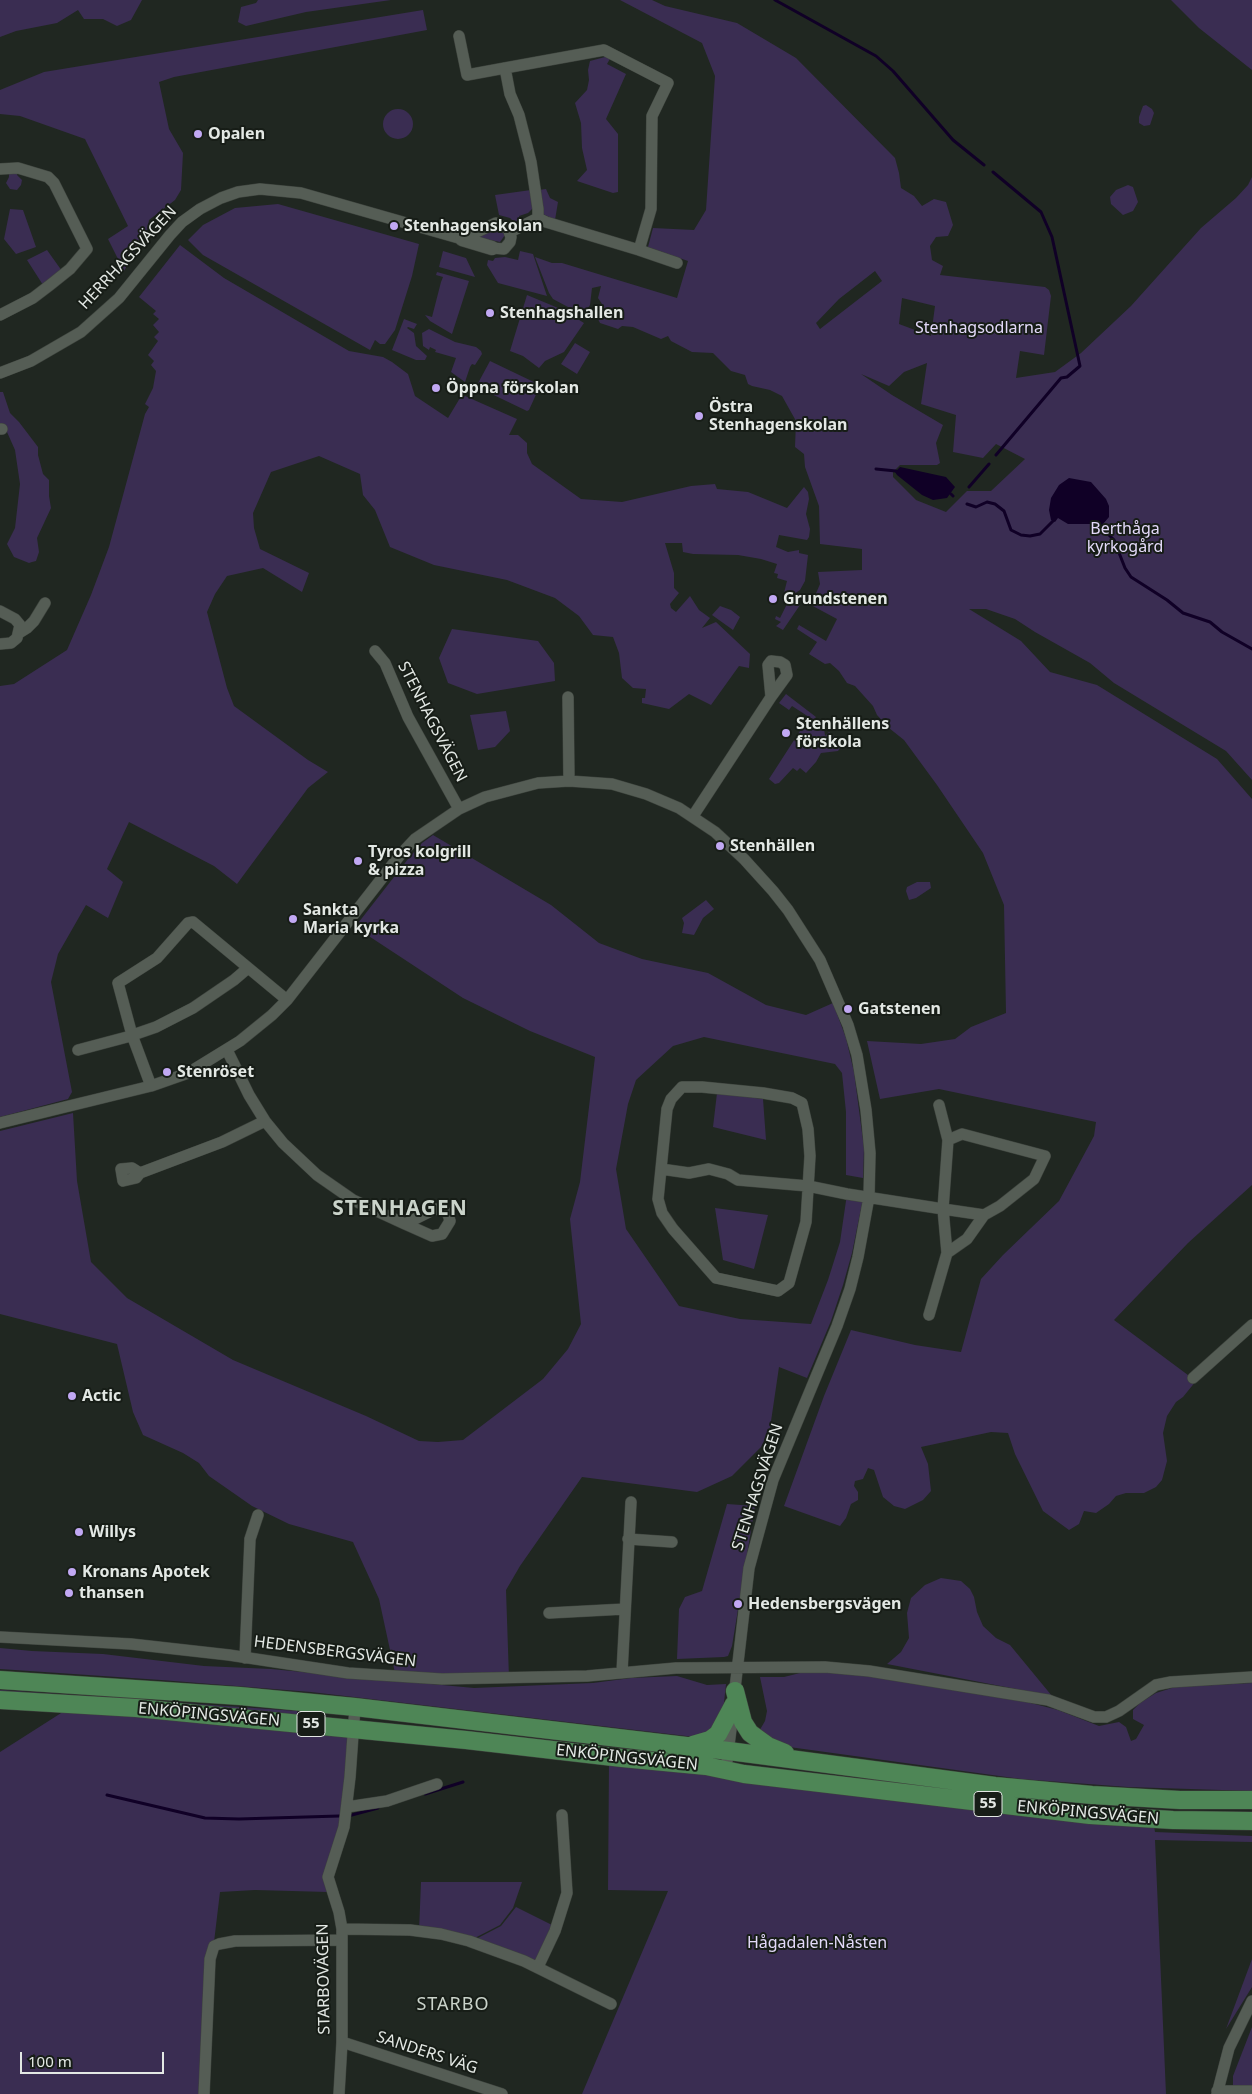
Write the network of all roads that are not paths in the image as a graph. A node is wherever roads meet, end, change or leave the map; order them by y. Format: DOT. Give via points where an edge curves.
graph roads {
  1 [pos="459,36"];
  2 [pos="505,68"];
  3 [pos="0,168"];
  4 [pos="538,218"];
  5 [pos="510,232"];
  6 [pos="462,238"];
  7 [pos="492,248"];
  8 [pos="639,250"];
  9 [pos="677,262"];
  10 [pos="0,315"];
  11 [pos="0,373"];
  12 [pos="46,603"];
  13 [pos="0,611"];
  14 [pos="19,632"];
  15 [pos="0,644"];
  16 [pos="375,651"];
  17 [pos="771,697"];
  18 [pos="568,698"];
  19 [pos="568,781"];
  20 [pos="458,809"];
  21 [pos="693,816"];
  22 [pos="248,968"];
  23 [pos="286,1000"];
  24 [pos="132,1035"];
  25 [pos="78,1050"];
  26 [pos="227,1050"];
  27 [pos="151,1086"];
  28 [pos="939,1105"];
  29 [pos="265,1121"];
  30 [pos="0,1123"];
  31 [pos="948,1140"];
  32 [pos="661,1169"];
  33 [pos="140,1173"];
  34 [pos="808,1186"];
  35 [pos="869,1197"];
  36 [pos="943,1209"];
  37 [pos="984,1214"];
  38 [pos="405,1224"];
  39 [pos="947,1253"];
  40 [pos="929,1315"];
  41 [pos="1252,1325"];
  42 [pos="1193,1378"];
  43 [pos="630,1502"];
  44 [pos="258,1515"];
  45 [pos="628,1540"];
  46 [pos="672,1542"];
  47 [pos="625,1609"];
  48 [pos="548,1613"];
  49 [pos="0,1637"];
  50 [pos="245,1658"];
  51 [pos="737,1667"];
  52 [pos="622,1672"];
  53 [pos="1252,1678"];
  54 [pos="0,1680"];
  55 [pos="734,1697"];
  56 [pos="0,1700"];
  57 [pos="355,1707"];
  58 [pos="353,1728"];
  59 [pos="688,1746"];
  60 [pos="729,1751"];
  61 [pos="802,1760"];
  62 [pos="726,1769"];
  63 [pos="437,1784"];
  64 [pos="1252,1800"];
  65 [pos="347,1807"];
  66 [pos="562,1815"];
  67 [pos="1252,1821"];
  68 [pos="342,1934"];
  69 [pos="538,1967"];
  70 [pos="1252,2000"];
  71 [pos="611,2004"];
  72 [pos="342,2042"];
  73 [pos="1252,2091"];
  74 [pos="1217,2093"];
  75 [pos="204,2094"];
  76 [pos="339,2094"];
  77 [pos="502,2094"];
  1 -- 2 [label="street" via="467,75"];
  2 -- 4 [label="street" via="531,162"];
  2 -- 8 [label="street" via="604,50 673,85 652,116 650,209"];
  3 -- 10 [label="street" via="18,168 48,177 87,249 70,269 39,294"];
  4 -- 5 [label="street, HERRHAGSVÄGEN"];
  4 -- 8 [label="street"];
  5 -- 6 [label="street" via="496,223"];
  5 -- 7 [label="street, HERRHAGSVÄGEN" via="508,246"];
  6 -- 7 [label="street, HERRHAGSVÄGEN"];
  6 -- 11 [label="street, HERRHAGSVÄGEN" via="301,193 260,189 238,192 200,209 182,222 119,298 81,332 32,361"];
  8 -- 9 [label="street"];
  12 -- 14 [label="street" via="27,628"];
  13 -- 14 [label="street" via="16,619 20,625"];
  14 -- 15 [label="street" via="10,643"];
  16 -- 20 [label="street, STENHAGSVÄGEN"];
  17 -- 21 [label="street"];
  18 -- 19 [label="street"];
  19 -- 20 [label="street, STENHAGSVÄGEN" via="510,789"];
  19 -- 21 [label="street, STENHAGSVÄGEN" via="630,789"];
  20 -- 23 [label="street, STENHAGSVÄGEN" via="415,839 400,855"];
  21 -- 35 [label="street, STENHAGSVÄGEN" via="728,843 771,888 820,960 848,1025 856,1055 870,1153"];
  22 -- 23 [label="street"];
  22 -- 24 [label="street" via="193,1008"];
  22 -- 24 [label="street" via="193,922 188,923 157,958 118,983"];
  23 -- 26 [label="street, STENHAGSVÄGEN"];
  24 -- 25 [label="street"];
  24 -- 27 [label="street"];
  26 -- 27 [label="street, STENHAGSVÄGEN" via="188,1073"];
  26 -- 29 [label="street"];
  27 -- 30 [label="street, STENHAGSVÄGEN"];
  28 -- 31 [label="street"];
  29 -- 33 [label="street" via="222,1142"];
  29 -- 38 [label="street" via="316,1175 353,1200"];
  31 -- 36 [label="street"];
  31 -- 37 [label="street" via="962,1134 1044,1156 1034,1179 1000,1206"];
  32 -- 34 [label="street" via="689,1174 709,1169 738,1180"];
  32 -- 34 [label="street" via="667,1109 682,1087 763,1093 802,1103 810,1156"];
  32 -- 34 [label="street" via="658,1199 662,1213 716,1278 778,1291 789,1283 797,1256 806,1222"];
  34 -- 35 [label="street"];
  35 -- 36 [label="street"];
  35 -- 51 [label="street, STENHAGSVÄGEN" via="850,1289 783,1454 760,1523 749,1568"];
  36 -- 37 [label="street"];
  36 -- 39 [label="street"];
  37 -- 39 [label="street" via="967,1240"];
  39 -- 40 [label="street"];
  41 -- 42 [label="street"];
  43 -- 45 [label="street"];
  44 -- 50 [label="street" via="250,1539"];
  45 -- 46 [label="street"];
  45 -- 47 [label="street"];
  47 -- 48 [label="street"];
  47 -- 52 [label="street"];
  49 -- 50 [label="street, HEDENSBERGSVÄGEN" via="131,1644"];
  50 -- 52 [label="street, HEDENSBERGSVÄGEN" via="348,1673 442,1680"];
  51 -- 52 [label="street, HEDENSBERGSVÄGEN"];
  51 -- 53 [label="street, HEDENSBERGSVÄGEN" via="825,1667 869,1671 1048,1700 1094,1717 1119,1711 1156,1685"];
  51 -- 55 [label="street, STENHAGSVÄGEN"];
  54 -- 57 [label="main road, ENKÖPINGSVÄGEN / 55"];
  55 -- 59 [label="main road" via="718,1734 710,1740"];
  55 -- 60 [label="street, STENHAGSVÄGEN"];
  55 -- 61 [label="main road" via="750,1733 768,1746"];
  56 -- 58 [label="main road, ENKÖPINGSVÄGEN / 55" via="136,1708"];
  57 -- 58 [label="street, STARBOVÄGEN"];
  57 -- 59 [label="main road, ENKÖPINGSVÄGEN / 55"];
  58 -- 62 [label="main road, ENKÖPINGSVÄGEN / 55"];
  58 -- 65 [label="street, STARBOVÄGEN"];
  59 -- 60 [label="main road, ENKÖPINGSVÄGEN / 55"];
  60 -- 61 [label="main road, ENKÖPINGSVÄGEN / 55"];
  60 -- 62 [label="street, STENHAGSVÄGEN"];
  61 -- 64 [label="main road, ENKÖPINGSVÄGEN / 55" via="995,1786 1092,1795"];
  62 -- 67 [label="main road, ENKÖPINGSVÄGEN / 55" via="1090,1815"];
  63 -- 65 [label="street" via="387,1801"];
  65 -- 68 [label="street, STARBOVÄGEN" via="341,1842 328,1877"];
  66 -- 69 [label="street" via="566,1893 555,1931"];
  68 -- 69 [label="street" via="410,1930 441,1934 504,1952"];
  68 -- 72 [label="street, STARBOVÄGEN"];
  68 -- 75 [label="street" via="214,1946 210,1959"];
  69 -- 71 [label="street"];
  70 -- 74 [label="street" via="1229,2048"];
  72 -- 76 [label="street, STARBOVÄGEN"];
  72 -- 77 [label="street, SANDERS VÄG"];
  73 -- 74 [label="street"];
}
